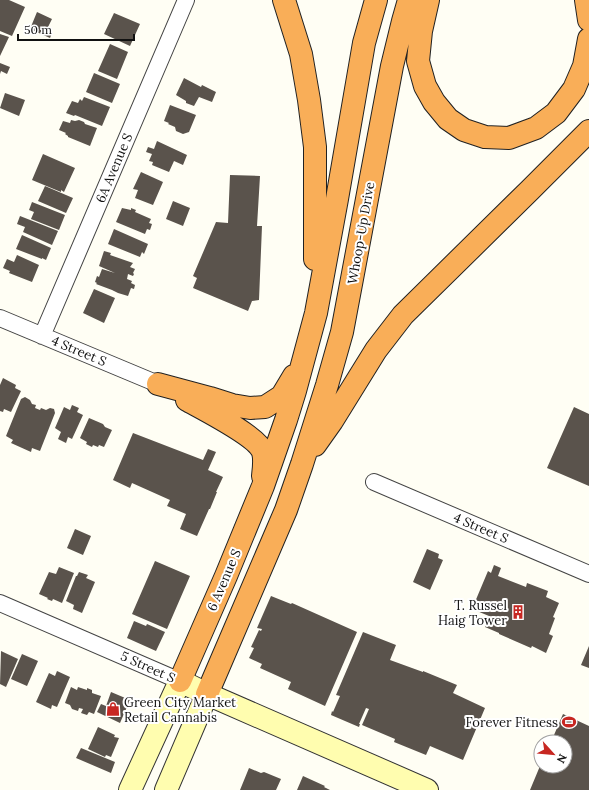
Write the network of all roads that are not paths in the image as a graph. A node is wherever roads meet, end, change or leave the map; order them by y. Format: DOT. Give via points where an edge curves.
graph roads {
  1 [pos="186,0"];
  2 [pos="284,0"];
  3 [pos="376,0"];
  4 [pos="409,0"];
  5 [pos="428,0"];
  6 [pos="586,0"];
  7 [pos="589,20"];
  8 [pos="589,39"];
  9 [pos="587,132"];
  10 [pos="316,313"];
  11 [pos="0,318"];
  12 [pos="42,336"];
  13 [pos="302,364"];
  14 [pos="158,384"];
  15 [pos="302,464"];
  16 [pos="374,482"];
  17 [pos="263,486"];
  18 [pos="589,574"];
  19 [pos="0,603"];
  20 [pos="180,681"];
  21 [pos="207,694"];
  22 [pos="130,790"];
  23 [pos="166,790"];
  24 [pos="427,790"];
  1 -- 12 [label="street, 6A Avenue S"];
  2 -- 10 [label="highway" via="301,54 315,147"];
  3 -- 10 [label="highway" via="364,43"];
  4 -- 15 [label="highway, Whoop-Up Drive" via="392,66 342,332"];
  5 -- 8 [label="highway" via="418,61 425,86 448,119 464,130 485,136 508,138 536,128 556,113 579,78"];
  6 -- 7 [label="highway"];
  9 -- 15 [label="highway" via="403,315 376,350"];
  10 -- 13 [label="highway"];
  11 -- 12 [label="street, 4 Street S"];
  12 -- 14 [label="street, 4 Street S"];
  13 -- 14 [label="highway" via="282,396 265,407 250,408"];
  13 -- 17 [label="highway, 6 Avenue S"];
  14 -- 17 [label="highway" via="220,418 255,441 263,451"];
  15 -- 21 [label="highway" via="286,510"];
  16 -- 18 [label="street, 4 Street S"];
  17 -- 20 [label="highway, 6 Avenue S"];
  19 -- 20 [label="street, 5 Street S"];
  20 -- 21 [label="street, 5 Street S"];
  20 -- 22 [label="street, 6 Avenue S"];
  21 -- 23 [label="street"];
  21 -- 24 [label="street, 5 Street S"];
}
